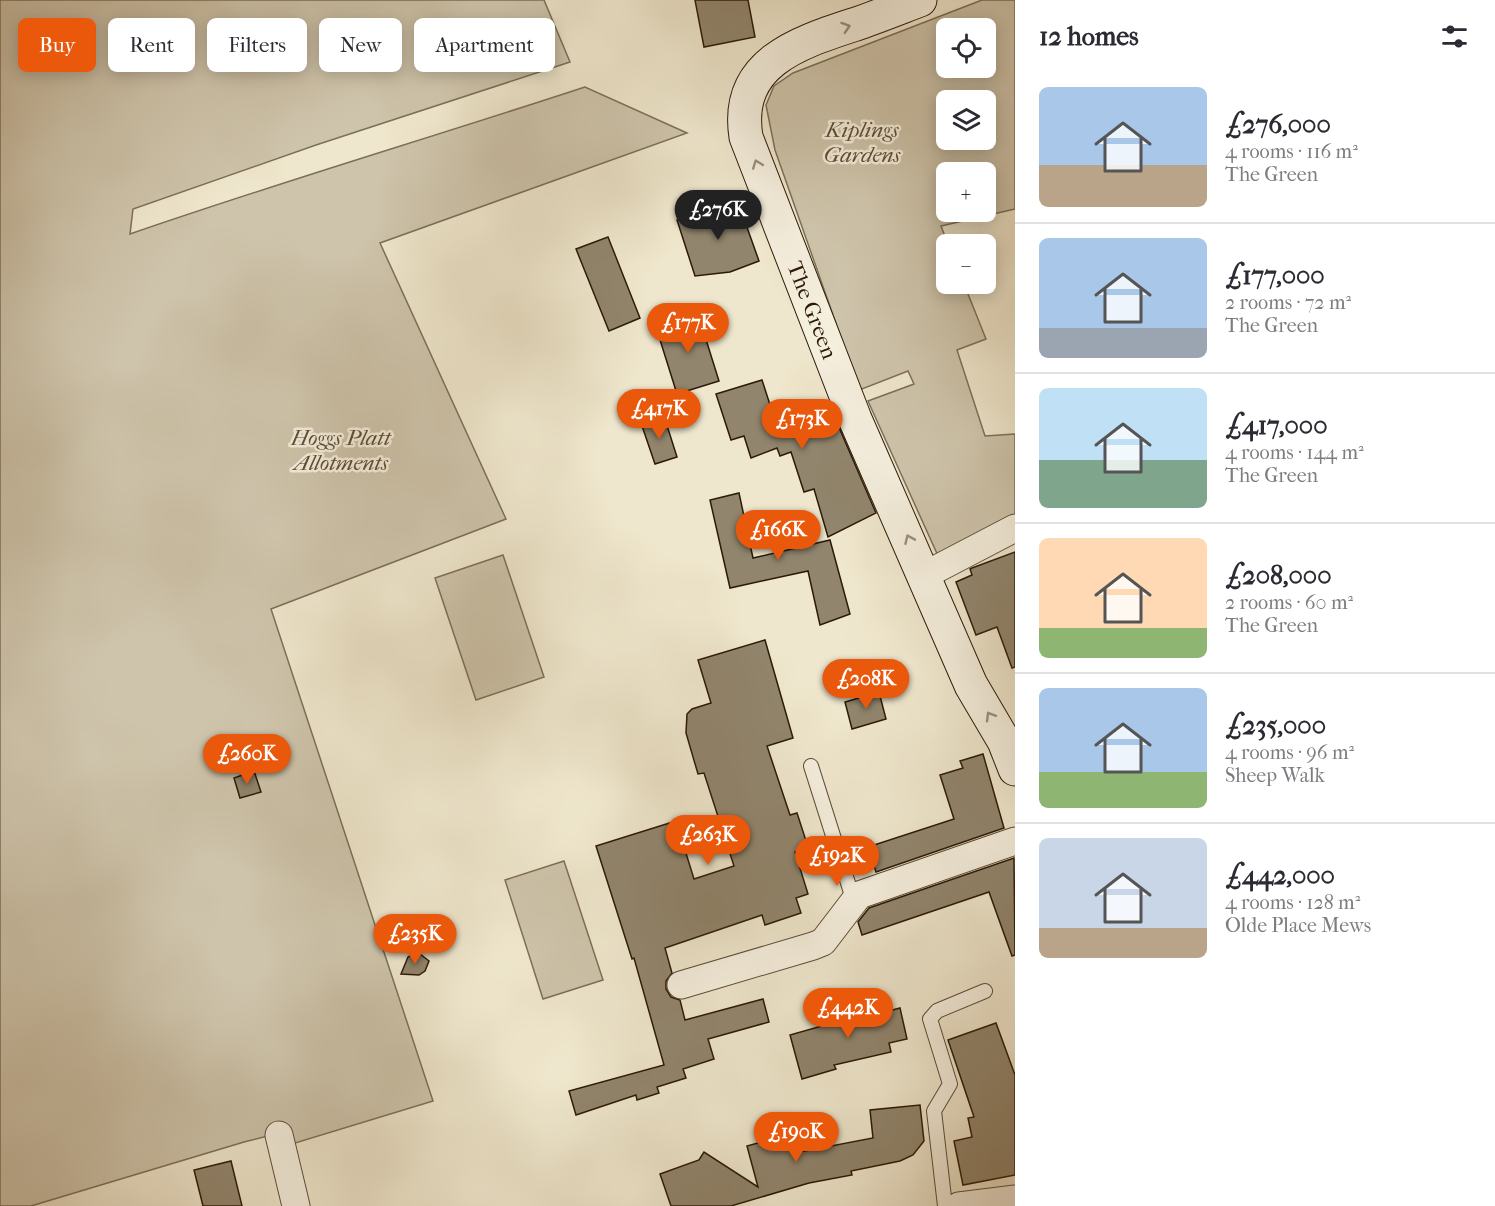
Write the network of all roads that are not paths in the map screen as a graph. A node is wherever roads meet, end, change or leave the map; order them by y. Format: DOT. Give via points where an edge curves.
graph roads {
  1 [pos="920,0"];
  2 [pos="1015,528"];
  3 [pos="925,575"];
  4 [pos="812,766"];
  5 [pos="1015,769"];
  6 [pos="1015,842"];
  7 [pos="854,902"];
  8 [pos="681,985"];
  9 [pos="985,992"];
  10 [pos="279,1135"];
  11 [pos="1015,1199"];
  12 [pos="296,1206"];
  13 [pos="945,1206"];
  14 [pos="959,1206"];
  3 -- 1 [label="main road, The Green, one-way" via="855,419 745,126 752,86 777,57 828,33"];
  2 -- 3 [label="street"];
  5 -- 3 [label="main road, The Green, one-way" via="1004,741 971,685"];
  4 -- 7 [label="lane"];
  6 -- 7 [label="street" via="859,895"];
  7 -- 8 [label="street" via="823,942"];
  9 -- 13 [label="lane" via="937,1011 930,1019 950,1084 934,1111"];
  10 -- 12 [label="street"];
  11 -- 14 [label="street"];
}
